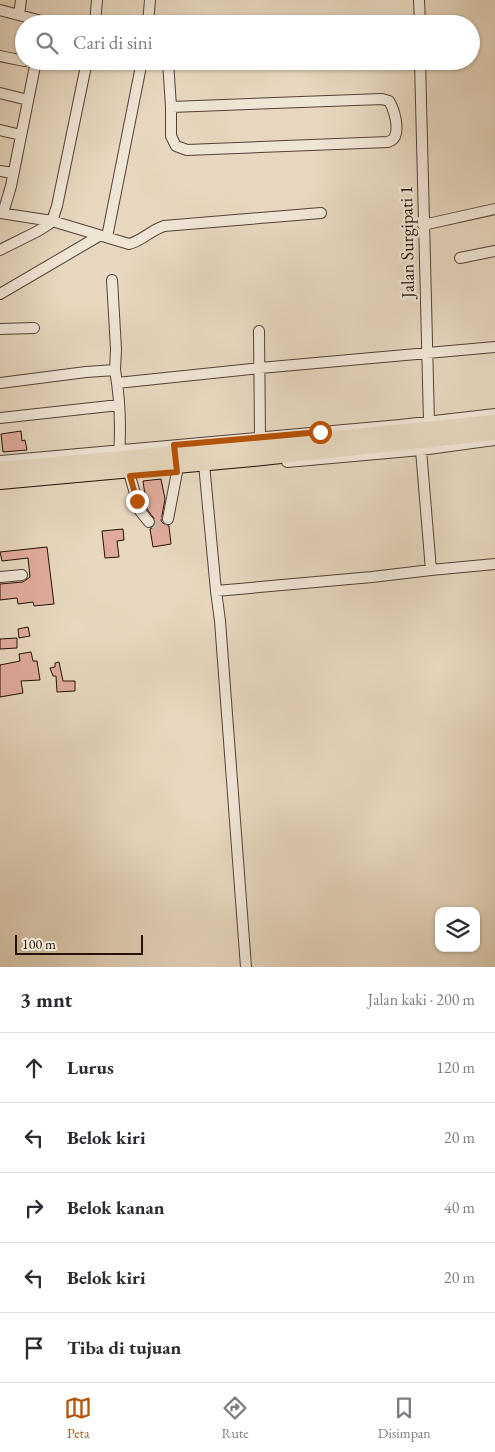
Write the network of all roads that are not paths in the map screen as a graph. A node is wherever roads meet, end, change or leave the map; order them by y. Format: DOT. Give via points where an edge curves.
graph roads {
  1 [pos="21,0"];
  2 [pos="97,0"];
  3 [pos="150,0"];
  4 [pos="419,0"];
  5 [pos="0,10"];
  6 [pos="19,15"];
  7 [pos="95,15"];
  8 [pos="149,15"];
  9 [pos="420,15"];
  10 [pos="0,56"];
  11 [pos="15,59"];
  12 [pos="30,70"];
  13 [pos="85,70"];
  14 [pos="140,70"];
  15 [pos="169,70"];
  16 [pos="420,70"];
  17 [pos="0,93"];
  18 [pos="28,100"];
  19 [pos="171,107"];
  20 [pos="0,130"];
  21 [pos="21,135"];
  22 [pos="0,171"];
  23 [pos="14,173"];
  24 [pos="495,209"];
  25 [pos="2,213"];
  26 [pos="321,213"];
  27 [pos="52,221"];
  28 [pos="423,225"];
  29 [pos="103,236"];
  30 [pos="0,250"];
  31 [pos="495,251"];
  32 [pos="460,258"];
  33 [pos="112,280"];
  34 [pos="0,294"];
  35 [pos="34,328"];
  36 [pos="0,329"];
  37 [pos="260,331"];
  38 [pos="495,347"];
  39 [pos="426,354"];
  40 [pos="260,368"];
  41 [pos="115,370"];
  42 [pos="0,383"];
  43 [pos="117,383"];
  44 [pos="119,405"];
  45 [pos="495,414"];
  46 [pos="0,418"];
  47 [pos="429,422"];
  48 [pos="495,422"];
  49 [pos="495,433"];
  50 [pos="260,437"];
  51 [pos="495,440"];
  52 [pos="421,450"];
  53 [pos="176,459"];
  54 [pos="0,461"];
  55 [pos="124,464"];
  56 [pos="205,467"];
  57 [pos="0,469"];
  58 [pos="0,482"];
  59 [pos="0,488"];
  60 [pos="168,519"];
  61 [pos="149,522"];
  62 [pos="495,564"];
  63 [pos="431,570"];
  64 [pos="22,575"];
  65 [pos="0,577"];
  66 [pos="216,592"];
  67 [pos="246,967"];
  1 -- 6 [label="street"];
  2 -- 7 [label="street"];
  3 -- 8 [label="street"];
  4 -- 9 [label="street"];
  5 -- 6 [label="street"];
  10 -- 11 [label="street"];
  12 -- 18 [label="street"];
  13 -- 27 [label="street"];
  14 -- 29 [label="street"];
  15 -- 19 [label="street"];
  16 -- 28 [label="street, Jalan Surgipati 1"];
  17 -- 18 [label="street"];
  18 -- 21 [label="street"];
  19 -- 19 [label="street" via="382,99 389,101 394,110 395,136 388,142 187,150 176,146 171,136"];
  20 -- 21 [label="street"];
  21 -- 23 [label="street"];
  22 -- 23 [label="street"];
  23 -- 25 [label="street"];
  24 -- 28 [label="street"];
  25 -- 27 [label="street"];
  26 -- 29 [label="street" via="164,226 129,244"];
  27 -- 29 [label="street"];
  27 -- 30 [label="street"];
  28 -- 39 [label="street, Jalan Surgipati 1"];
  29 -- 34 [label="street"];
  31 -- 32 [label="street"];
  33 -- 41 [label="street"];
  35 -- 36 [label="street"];
  37 -- 40 [label="street"];
  38 -- 39 [label="street"];
  39 -- 40 [label="street"];
  39 -- 47 [label="street, Jalan Surgipati 1"];
  40 -- 43 [label="street"];
  40 -- 50 [label="street"];
  41 -- 42 [label="street"];
  41 -- 43 [label="street"];
  43 -- 44 [label="street"];
  44 -- 46 [label="street"];
  44 -- 55 [label="street"];
  45 -- 47 [label="street"];
  47 -- 50 [label="street"];
  48 -- 53 [label="highway"];
  49 -- 56 [label="highway"];
  50 -- 53 [label="street"];
  51 -- 52 [label="street"];
  52 -- 56 [label="street"];
  52 -- 63 [label="street"];
  53 -- 55 [label="highway"];
  53 -- 55 [label="street"];
  53 -- 56 [label="highway"];
  53 -- 60 [label="street"];
  54 -- 55 [label="street"];
  55 -- 57 [label="highway"];
  55 -- 58 [label="highway"];
  55 -- 59 [label="street"];
  55 -- 61 [label="street" via="140,511"];
  56 -- 66 [label="street"];
  62 -- 63 [label="street"];
  63 -- 66 [label="street"];
  64 -- 65 [label="street"];
  66 -- 67 [label="street"];
}
